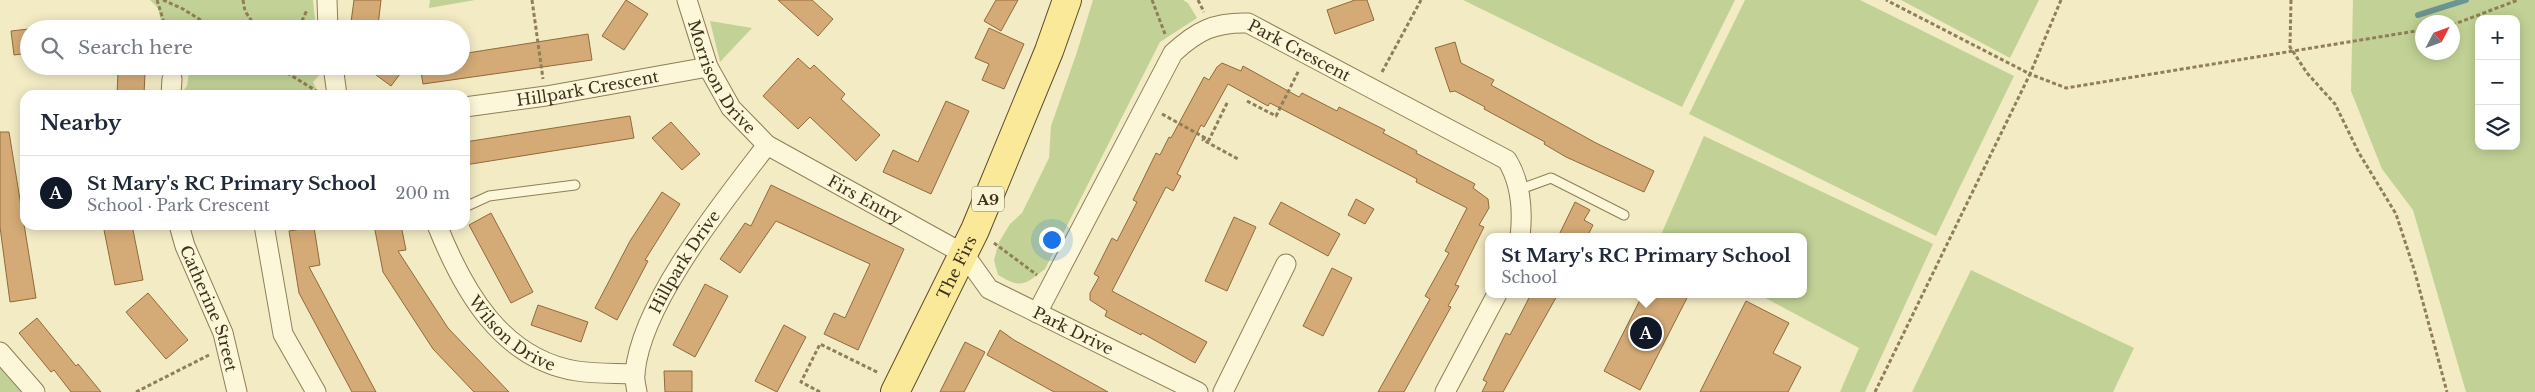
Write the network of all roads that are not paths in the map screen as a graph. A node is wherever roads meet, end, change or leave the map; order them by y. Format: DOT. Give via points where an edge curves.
graph roads {
  1 [pos="687,0"];
  2 [pos="1067,0"];
  3 [pos="318,2"];
  4 [pos="325,20"];
  5 [pos="708,67"];
  6 [pos="334,75"];
  7 [pos="336,90"];
  8 [pos="470,106"];
  9 [pos="767,146"];
  10 [pos="575,185"];
  11 [pos="1518,190"];
  12 [pos="470,205"];
  13 [pos="1624,215"];
  14 [pos="180,230"];
  15 [pos="265,230"];
  16 [pos="438,230"];
  17 [pos="1520,233"];
  18 [pos="964,254"];
  19 [pos="1286,264"];
  20 [pos="1495,298"];
  21 [pos="1037,313"];
  22 [pos="0,352"];
  23 [pos="636,383"];
  24 [pos="897,388"];
  25 [pos="34,392"];
  26 [pos="238,392"];
  27 [pos="316,392"];
  28 [pos="1198,392"];
  29 [pos="1223,392"];
  30 [pos="1445,392"];
  1 -- 5 [label="street, Morrison Drive"];
  2 -- 18 [label="main road, The Firs / A9"];
  3 -- 4 [label="street"];
  5 -- 8 [label="street, Hillpark Crescent"];
  5 -- 9 [label="street, Morrison Drive" via="731,108"];
  6 -- 7 [label="street"];
  9 -- 18 [label="street, Firs Entry"];
  9 -- 23 [label="street, Hillpark Drive" via="711,219 666,290 650,321"];
  10 -- 12 [label="lane" via="489,196"];
  11 -- 13 [label="lane" via="1551,178"];
  11 -- 17 [label="street, Park Crescent" via="1523,210"];
  11 -- 21 [label="street, Park Crescent" via="1507,160 1248,23 1226,22 1210,27 1173,54"];
  14 -- 26 [label="street, Catherine Street" via="227,346"];
  15 -- 27 [label="street" via="283,334"];
  16 -- 23 [label="street, Wilson Drive" via="454,268 478,308 502,335 536,359"];
  18 -- 21 [label="street, Park Drive" via="989,289"];
  18 -- 24 [label="main road, The Firs / A9"];
  19 -- 29 [label="street"];
  20 -- 30 [label="street"];
  21 -- 28 [label="street, Park Drive"];
  22 -- 25 [label="street"];
}
